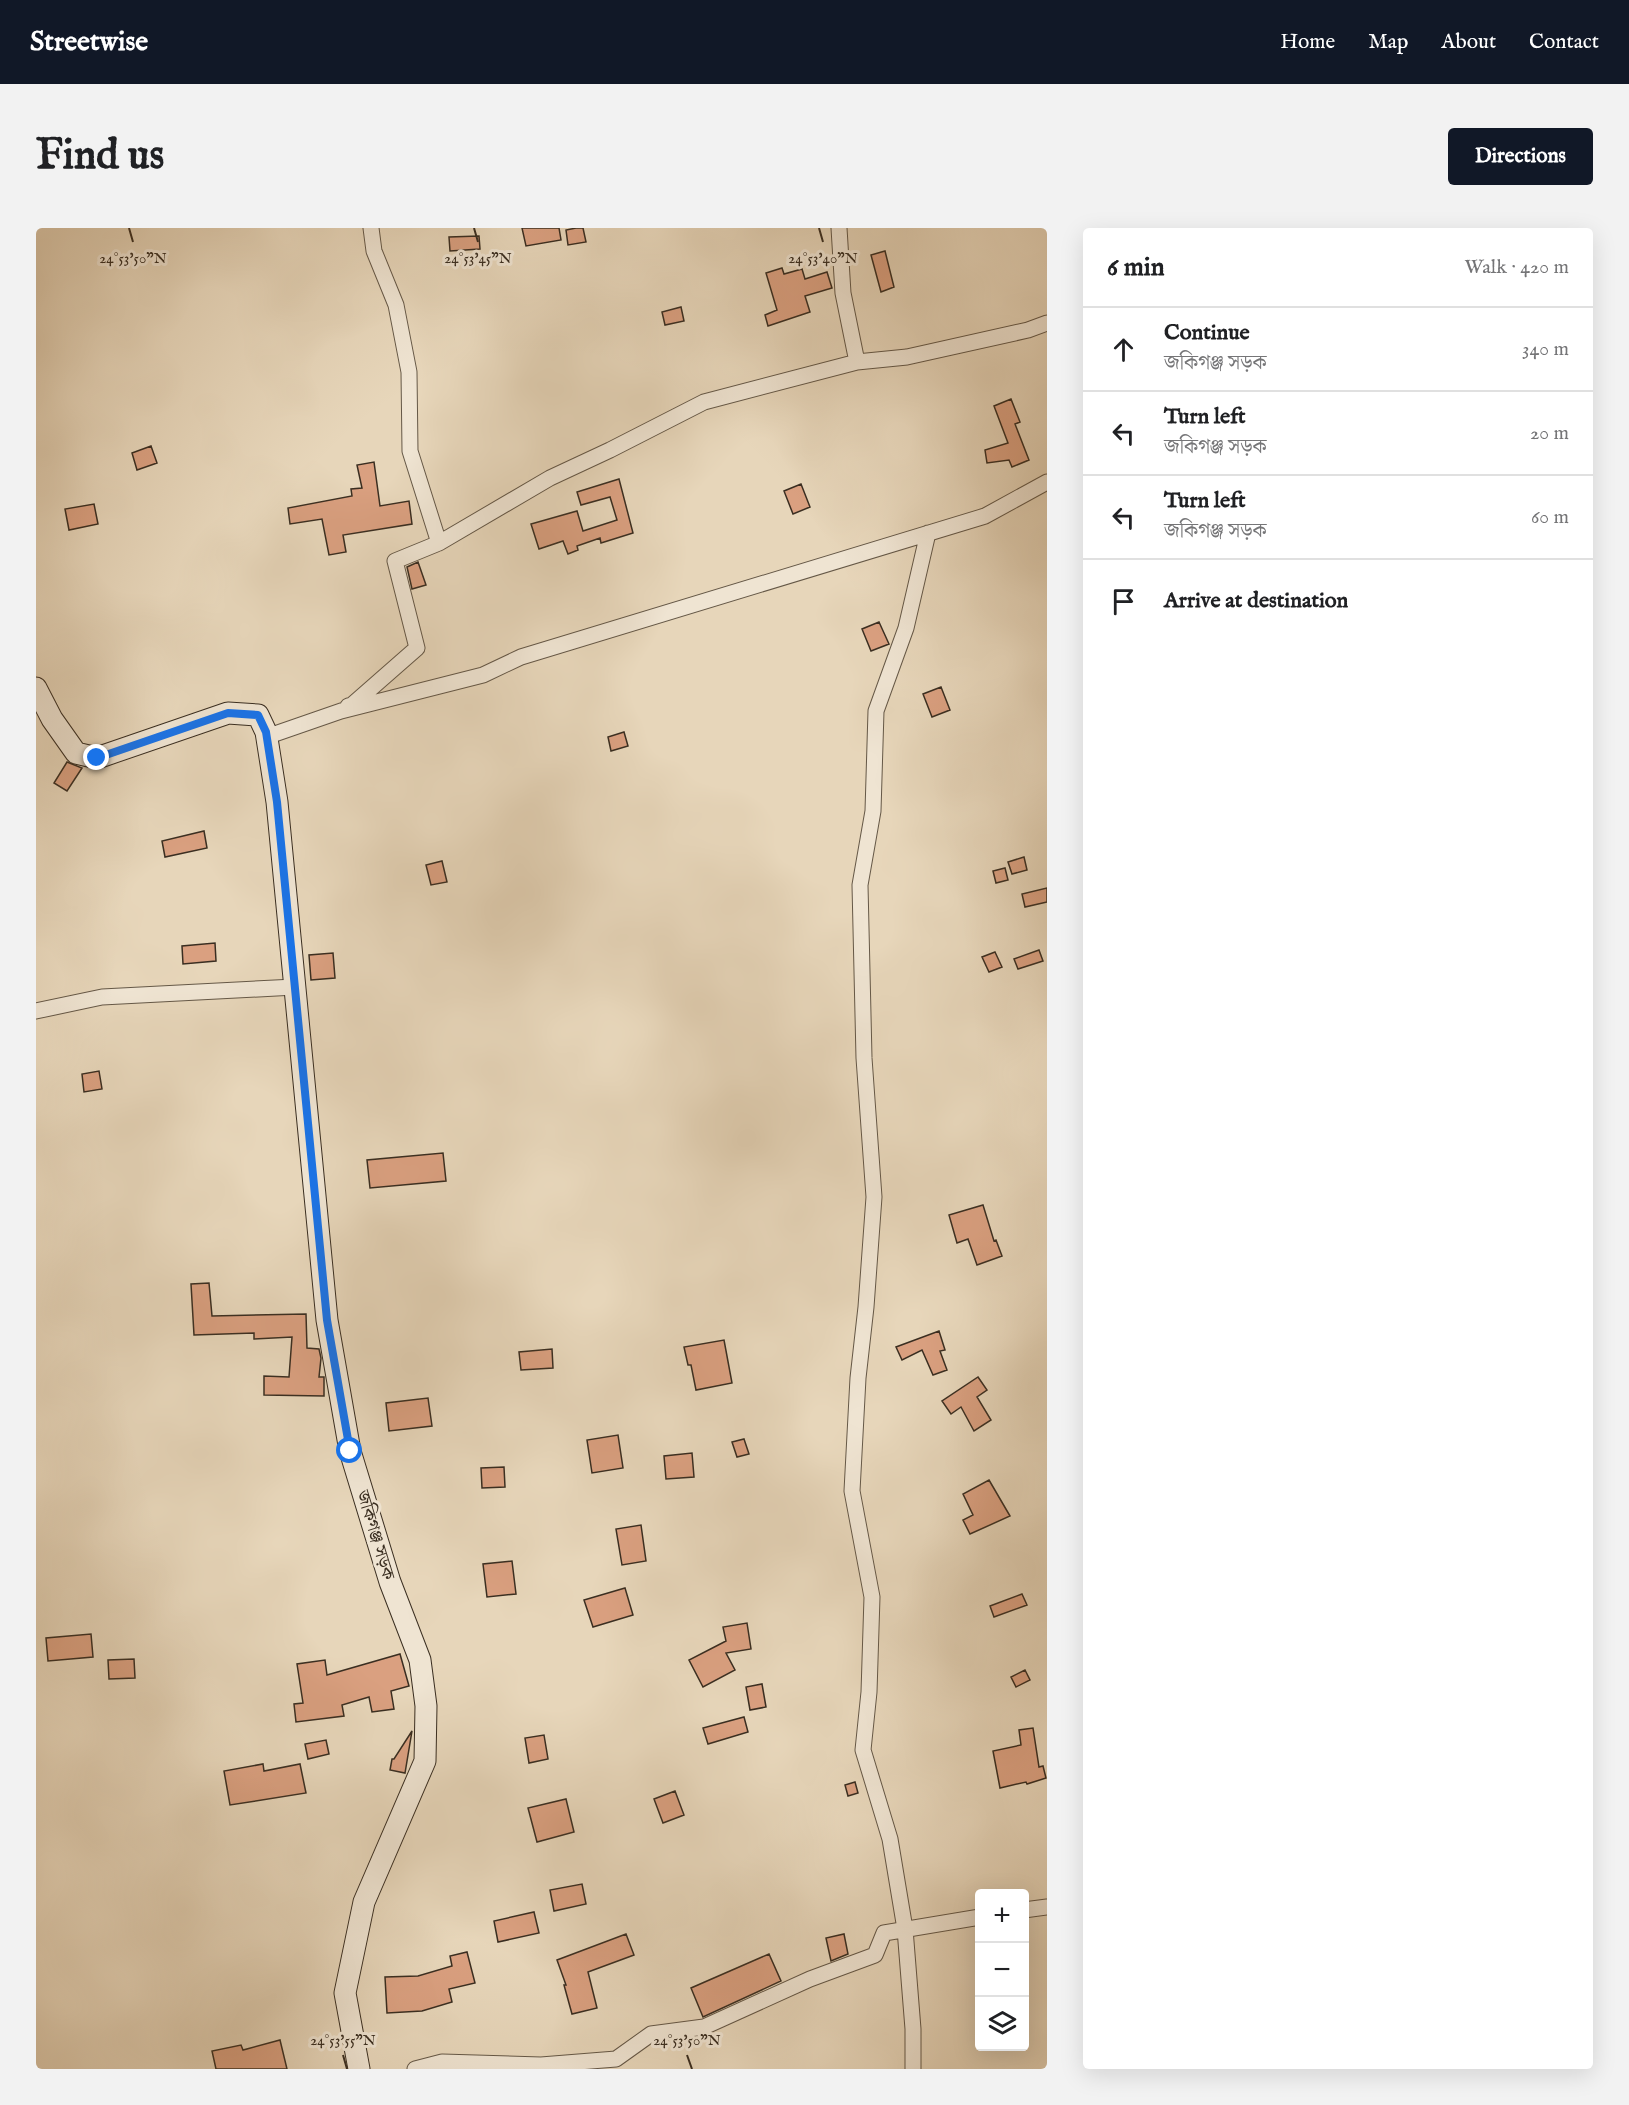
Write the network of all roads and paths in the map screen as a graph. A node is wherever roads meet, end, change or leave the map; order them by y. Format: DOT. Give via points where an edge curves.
graph roads {
  1 [pos="371,228"];
  2 [pos="839,228"];
  3 [pos="1047,323"];
  4 [pos="856,362"];
  5 [pos="1047,482"];
  6 [pos="928,533"];
  7 [pos="439,543"];
  8 [pos="36,688"];
  9 [pos="266,735"];
  10 [pos="295,987"];
  11 [pos="36,1011"];
  12 [pos="1047,1907"];
  13 [pos="1029,1909"];
  14 [pos="975,1918"];
  15 [pos="905,1929"];
  16 [pos="358,2069"];
  17 [pos="415,2069"];
  18 [pos="913,2069"];
  1 -- 7 [label="street" via="374,251 396,304 409,372 410,451"];
  2 -- 4 [label="street" via="843,293"];
  3 -- 4 [label="street" via="907,357"];
  4 -- 7 [label="street" via="704,402 550,478"];
  5 -- 6 [label="street" via="985,516"];
  6 -- 9 [label="street" via="522,657 483,675 341,711"];
  6 -- 15 [label="street" via="906,628 876,711 873,811 860,885 864,1058 874,1197 852,1491 872,1597 863,1750 890,1839"];
  7 -- 9 [label="street" via="396,561 417,648 352,705"];
  8 -- 9 [label="main road" via="76,753 97,758 228,713 258,715"];
  9 -- 10 [label="main road, জকিগঞ্জ সড়ক" via="277,802"];
  10 -- 11 [label="street" via="102,997"];
  10 -- 16 [label="main road, জকিগঞ্জ সড়ক" via="327,1320 350,1451 390,1582 420,1660 426,1706 425,1761 364,1902 345,1993"];
  12 -- 13 [label="street"];
  14 -- 15 [label="street"];
  15 -- 17 [label="street" via="884,1933 875,1954 810,1978 704,2027 651,2034 616,2059 541,2065 442,2062"];
  15 -- 18 [label="street"];
}
